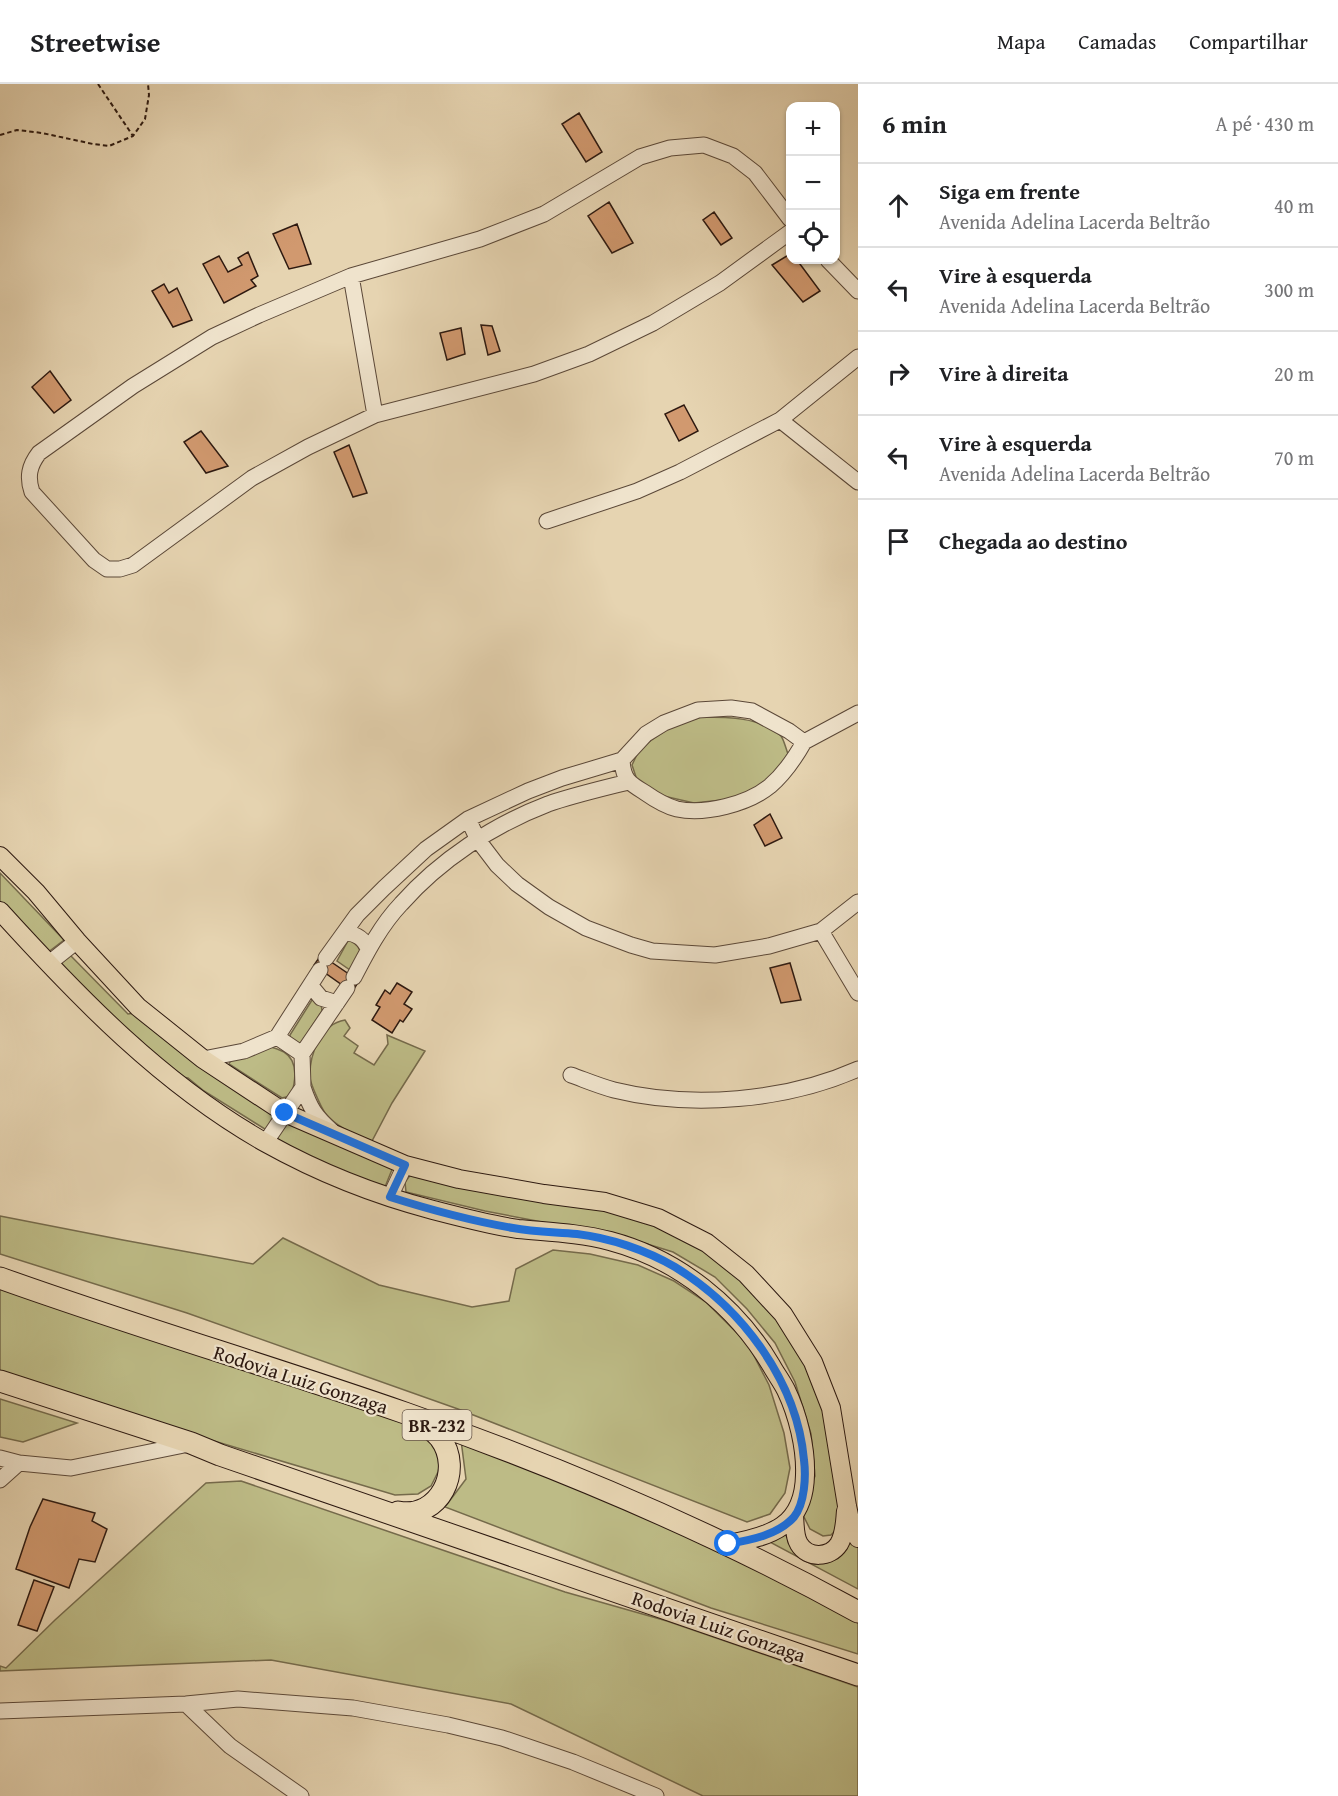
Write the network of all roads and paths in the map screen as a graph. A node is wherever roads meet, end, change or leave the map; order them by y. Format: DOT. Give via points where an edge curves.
graph roads {
  1 [pos="98,84"];
  2 [pos="148,84"];
  3 [pos="0,135"];
  4 [pos="133,136"];
  5 [pos="786,214"];
  6 [pos="786,235"];
  7 [pos="832,264"];
  8 [pos="351,276"];
  9 [pos="858,291"];
  10 [pos="858,357"];
  11 [pos="375,416"];
  12 [pos="780,420"];
  13 [pos="858,482"];
  14 [pos="548,520"];
  15 [pos="858,713"];
  16 [pos="804,742"];
  17 [pos="622,760"];
  18 [pos="628,782"];
  19 [pos="468,819"];
  20 [pos="478,840"];
  21 [pos="0,856"];
  22 [pos="858,902"];
  23 [pos="0,911"];
  24 [pos="821,931"];
  25 [pos="345,932"];
  26 [pos="77,941"];
  27 [pos="368,949"];
  28 [pos="48,964"];
  29 [pos="311,986"];
  30 [pos="858,993"];
  31 [pos="337,1003"];
  32 [pos="277,1037"];
  33 [pos="302,1054"];
  34 [pos="203,1059"];
  35 [pos="858,1068"];
  36 [pos="571,1075"];
  37 [pos="303,1087"];
  38 [pos="285,1113"];
  39 [pos="341,1138"];
  40 [pos="265,1143"];
  41 [pos="405,1165"];
  42 [pos="390,1197"];
  43 [pos="0,1278"];
  44 [pos="0,1381"];
  45 [pos="403,1412"];
  46 [pos="191,1443"];
  47 [pos="0,1458"];
  48 [pos="19,1463"];
  49 [pos="0,1480"];
  50 [pos="368,1505"];
  51 [pos="847,1506"];
  52 [pos="794,1516"];
  53 [pos="858,1538"];
  54 [pos="728,1544"];
  55 [pos="858,1612"];
  56 [pos="858,1675"];
  57 [pos="186,1704"];
  58 [pos="0,1712"];
  59 [pos="301,1796"];
  60 [pos="656,1796"];
  1 -- 4 [label="path"];
  2 -- 4 [label="path" via="145,119"];
  3 -- 4 [label="path" via="17,130 109,146"];
  5 -- 8 [label="street" via="754,173 733,156 704,145 670,148 640,157 544,214 480,239"];
  6 -- 11 [label="street" via="720,283 653,323 589,354 534,374"];
  7 -- 9 [label="street"];
  8 -- 11 [label="street"];
  8 -- 11 [label="street" via="212,337 133,386 39,453 29,471 29,483 32,492 94,560 107,569 120,569 132,565 252,478"];
  10 -- 12 [label="street"];
  12 -- 13 [label="street"];
  12 -- 14 [label="street" via="637,491"];
  15 -- 16 [label="street"];
  16 -- 17 [label="street" via="752,711 698,710 646,734"];
  16 -- 18 [label="street" via="795,759 770,786 729,807 678,809 658,802"];
  17 -- 18 [label="street"];
  17 -- 19 [label="street" via="528,791"];
  18 -- 20 [label="street" via="549,804"];
  19 -- 20 [label="street"];
  19 -- 25 [label="street" via="426,849 357,915"];
  20 -- 24 [label="street" via="497,865 549,907 586,928 652,951 715,955 769,946"];
  20 -- 27 [label="street" via="425,878 399,905"];
  21 -- 26 [label="main road"];
  22 -- 24 [label="street"];
  23 -- 28 [label="main road"];
  24 -- 30 [label="street"];
  25 -- 27 [label="street" via="359,936"];
  25 -- 29 [label="street"];
  26 -- 28 [label="street"];
  26 -- 34 [label="main road" via="138,1007"];
  27 -- 31 [label="street"];
  28 -- 40 [label="main road" via="116,1032 173,1079"];
  29 -- 31 [label="street" via="321,998"];
  29 -- 32 [label="street"];
  31 -- 33 [label="street"];
  32 -- 33 [label="street"];
  32 -- 34 [label="street" via="243,1051"];
  33 -- 37 [label="street"];
  34 -- 38 [label="main road"];
  35 -- 36 [label="street" via="812,1086 722,1100 653,1098 612,1090"];
  37 -- 38 [label="street"];
  37 -- 39 [label="street" via="315,1115"];
  38 -- 39 [label="main road"];
  38 -- 40 [label="street"];
  39 -- 41 [label="main road"];
  40 -- 42 [label="main road" via="327,1174"];
  41 -- 42 [label="street"];
  41 -- 51 [label="main road" via="459,1179 605,1202 658,1218 707,1244 746,1274 783,1314 813,1362 831,1408"];
  42 -- 52 [label="main road" via="514,1228 580,1235 634,1248 674,1267 705,1289 758,1342 786,1390 802,1439 805,1469 805,1485"];
  43 -- 45 [label="highway, Rodovia Luiz Gonzaga / BR-232"];
  44 -- 46 [label="highway, Rodovia Luiz Gonzaga"];
  45 -- 50 [label="highway" via="440,1438 447,1452 447,1481 441,1495 417,1512"];
  45 -- 54 [label="highway, Rodovia Luiz Gonzaga / BR-232" via="540,1464"];
  46 -- 48 [label="street" via="71,1468"];
  46 -- 50 [label="highway, Rodovia Luiz Gonzaga"];
  47 -- 48 [label="street"];
  48 -- 49 [label="street"];
  50 -- 56 [label="highway, Rodovia Luiz Gonzaga"];
  51 -- 52 [label="main road" via="838,1545 821,1555 811,1555 798,1543"];
  51 -- 53 [label="main road"];
  52 -- 54 [label="main road" via="758,1538"];
  54 -- 55 [label="highway, Rodovia Luiz Gonzaga / BR-232"];
  57 -- 58 [label="street"];
  57 -- 59 [label="street" via="230,1746"];
  57 -- 60 [label="street" via="238,1699 308,1704 448,1725 573,1762"];
}
